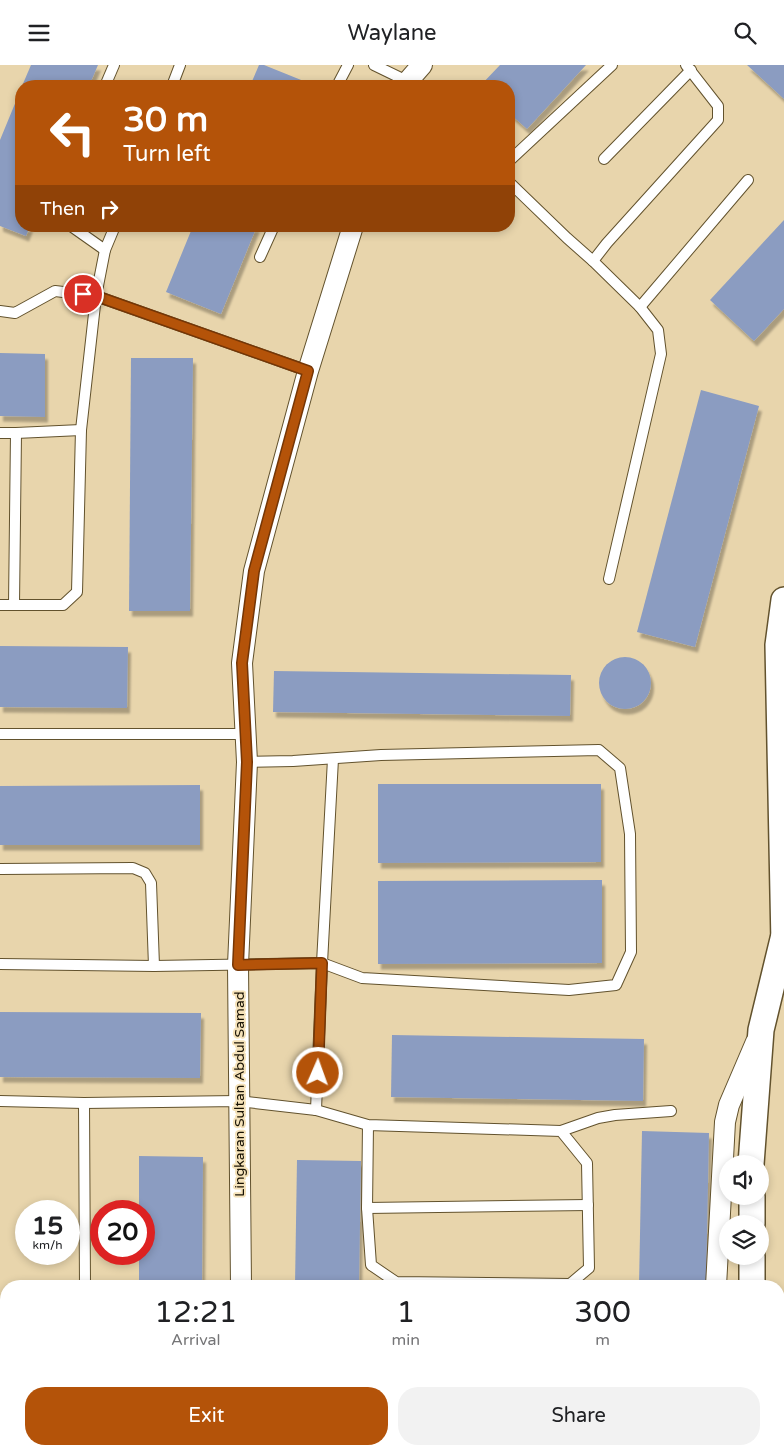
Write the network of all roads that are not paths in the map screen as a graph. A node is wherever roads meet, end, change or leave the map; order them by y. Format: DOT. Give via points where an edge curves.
graph roads {
  1 [pos="114,65"];
  2 [pos="180,65"];
  3 [pos="348,65"];
  4 [pos="374,65"];
  5 [pos="422,65"];
  6 [pos="612,65"];
  7 [pos="688,67"];
  8 [pos="108,80"];
  9 [pos="174,80"];
  10 [pos="340,80"];
  11 [pos="402,80"];
  12 [pos="412,80"];
  13 [pos="515,155"];
  14 [pos="604,159"];
  15 [pos="748,180"];
  16 [pos="515,188"];
  17 [pos="80,232"];
  18 [pos="112,232"];
  19 [pos="271,232"];
  20 [pos="351,232"];
  21 [pos="105,250"];
  22 [pos="260,257"];
  23 [pos="594,261"];
  24 [pos="96,296"];
  25 [pos="640,307"];
  26 [pos="0,311"];
  27 [pos="308,371"];
  28 [pos="81,430"];
  29 [pos="0,433"];
  30 [pos="16,433"];
  31 [pos="610,579"];
  32 [pos="784,600"];
  33 [pos="0,605"];
  34 [pos="14,605"];
  35 [pos="0,734"];
  36 [pos="246,734"];
  37 [pos="333,759"];
  38 [pos="247,762"];
  39 [pos="0,869"];
  40 [pos="784,941"];
  41 [pos="322,963"];
  42 [pos="0,964"];
  43 [pos="238,965"];
  44 [pos="154,966"];
  45 [pos="761,1029"];
  46 [pos="0,1101"];
  47 [pos="238,1101"];
  48 [pos="84,1103"];
  49 [pos="316,1110"];
  50 [pos="671,1111"];
  51 [pos="368,1125"];
  52 [pos="561,1131"];
  53 [pos="751,1155"];
  54 [pos="588,1205"];
  55 [pos="367,1208"];
  56 [pos="752,1265"];
  57 [pos="85,1280"];
  58 [pos="241,1280"];
  59 [pos="393,1280"];
  60 [pos="575,1280"];
  61 [pos="716,1280"];
  62 [pos="752,1280"];
  1 -- 8 [label="lane"];
  2 -- 9 [label="lane"];
  3 -- 10 [label="lane"];
  4 -- 11 [label="lane"];
  5 -- 12 [label="street"];
  6 -- 13 [label="lane"];
  7 -- 14 [label="lane"];
  7 -- 23 [label="lane" via="718,106 718,120"];
  15 -- 25 [label="lane"];
  16 -- 23 [label="lane"];
  17 -- 21 [label="lane"];
  18 -- 21 [label="lane"];
  19 -- 22 [label="lane"];
  20 -- 27 [label="street, Lingkaran Sultan Abdul Samad"];
  21 -- 24 [label="lane"];
  23 -- 25 [label="lane"];
  24 -- 26 [label="lane" via="55,291 15,313"];
  24 -- 27 [label="lane"];
  24 -- 28 [label="lane"];
  25 -- 31 [label="lane" via="658,330 660,355"];
  27 -- 36 [label="street, Lingkaran Sultan Abdul Samad" via="254,571 242,663"];
  28 -- 30 [label="lane"];
  28 -- 34 [label="lane" via="78,592 63,605"];
  29 -- 30 [label="lane"];
  30 -- 34 [label="lane"];
  32 -- 40 [label="street" via="778,645"];
  33 -- 34 [label="lane"];
  35 -- 36 [label="lane"];
  36 -- 38 [label="street, Lingkaran Sultan Abdul Samad"];
  37 -- 38 [label="lane"];
  37 -- 41 [label="lane"];
  37 -- 41 [label="lane" via="599,750 620,768 630,834 631,952 616,985 569,989 362,978"];
  38 -- 43 [label="street, Lingkaran Sultan Abdul Samad"];
  39 -- 44 [label="lane" via="133,868 145,873 150,883"];
  40 -- 45 [label="street"];
  41 -- 43 [label="lane"];
  41 -- 49 [label="lane"];
  42 -- 44 [label="lane"];
  43 -- 44 [label="lane"];
  43 -- 47 [label="street, Lingkaran Sultan Abdul Samad"];
  45 -- 53 [label="street"];
  45 -- 61 [label="street" via="725,1122"];
  46 -- 48 [label="lane"];
  47 -- 48 [label="lane"];
  47 -- 49 [label="lane"];
  47 -- 58 [label="street, Lingkaran Sultan Abdul Samad"];
  48 -- 57 [label="lane"];
  49 -- 51 [label="lane"];
  50 -- 52 [label="lane" via="598,1118"];
  51 -- 52 [label="lane"];
  51 -- 55 [label="lane"];
  52 -- 54 [label="lane" via="587,1163"];
  54 -- 55 [label="lane"];
  54 -- 60 [label="lane" via="589,1268"];
  55 -- 59 [label="lane" via="371,1265"];
  56 -- 62 [label="street"];
}
